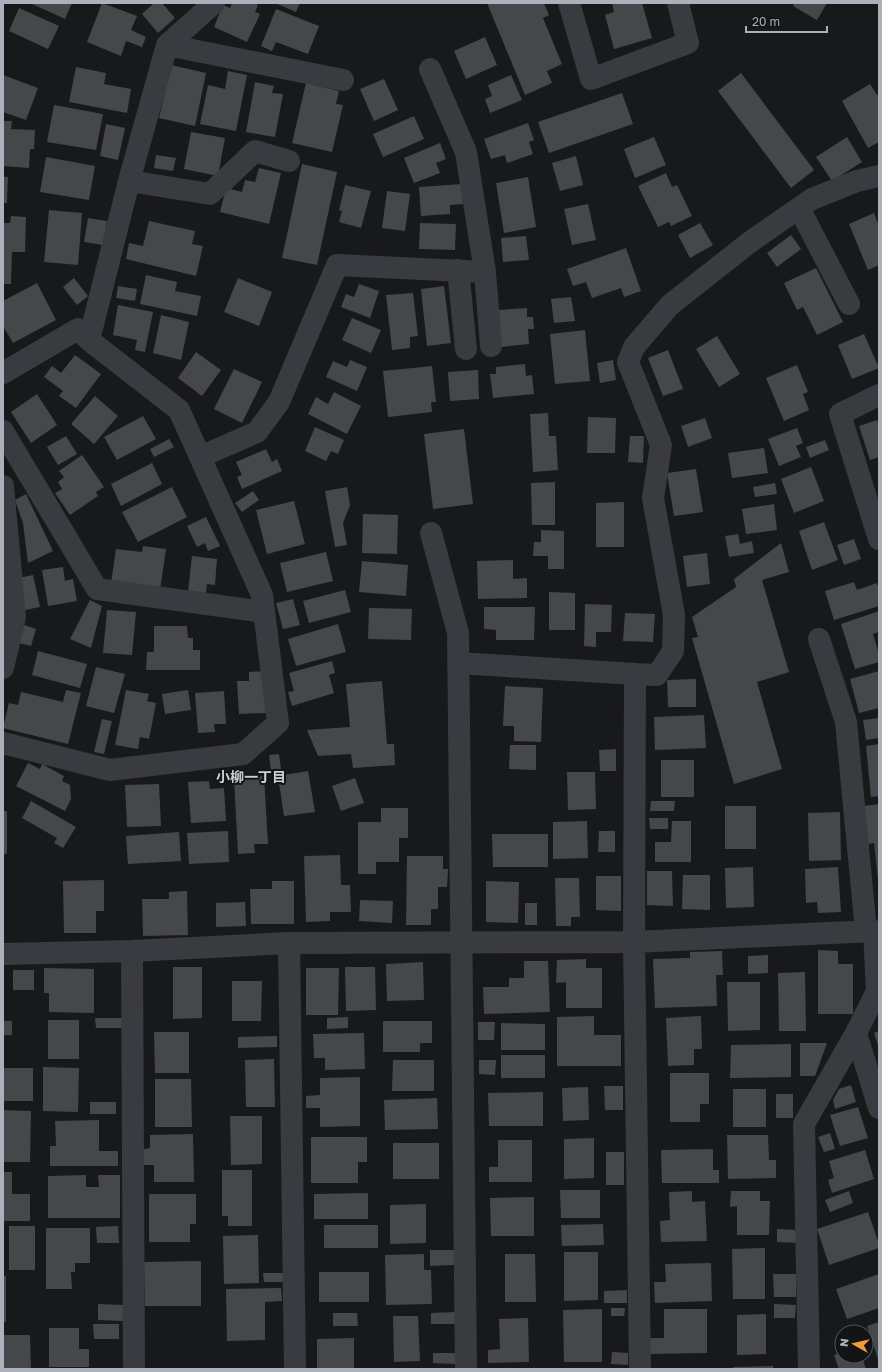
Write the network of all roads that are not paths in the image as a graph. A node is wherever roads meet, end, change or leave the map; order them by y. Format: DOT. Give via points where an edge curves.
graph roads {
  1 [pos="214,3"];
  2 [pos="569,3"];
  3 [pos="678,3"];
  4 [pos="167,45"];
  5 [pos="430,69"];
  6 [pos="343,80"];
  7 [pos="289,161"];
  8 [pos="879,176"];
  9 [pos="128,181"];
  10 [pos="799,208"];
  11 [pos="458,270"];
  12 [pos="485,272"];
  13 [pos="849,304"];
  14 [pos="89,340"];
  15 [pos="491,346"];
  16 [pos="466,349"];
  17 [pos="3,374"];
  18 [pos="879,395"];
  19 [pos="3,431"];
  20 [pos="200,457"];
  21 [pos="3,486"];
  22 [pos="431,533"];
  23 [pos="879,539"];
  24 [pos="264,612"];
  25 [pos="819,639"];
  26 [pos="458,663"];
  27 [pos="3,668"];
  28 [pos="635,674"];
  29 [pos="3,743"];
  30 [pos="873,931"];
  31 [pos="460,942"];
  32 [pos="634,942"];
  33 [pos="290,943"];
  34 [pos="132,951"];
  35 [pos="3,954"];
  36 [pos="856,1033"];
  37 [pos="879,1108"];
  38 [pos="134,1369"];
  39 [pos="295,1369"];
  40 [pos="466,1369"];
  41 [pos="640,1369"];
  42 [pos="809,1369"];
  1 -- 4 [label="street"];
  2 -- 3 [label="street" via="591,78 688,42"];
  4 -- 6 [label="street"];
  4 -- 9 [label="street"];
  5 -- 12 [label="street" via="466,152"];
  7 -- 9 [label="street" via="255,151 210,194"];
  8 -- 10 [label="street" via="856,181 812,199"];
  9 -- 14 [label="street"];
  10 -- 13 [label="street"];
  10 -- 28 [label="street" via="750,242 670,305 634,347 628,362 661,445 653,498 674,615 673,651 657,674"];
  11 -- 12 [label="street"];
  11 -- 16 [label="street"];
  11 -- 20 [label="street" via="337,265 279,402 257,432"];
  12 -- 15 [label="street"];
  14 -- 17 [label="street" via="78,329"];
  14 -- 20 [label="street" via="179,410"];
  18 -- 23 [label="street" via="840,414"];
  19 -- 24 [label="street" via="97,589"];
  20 -- 24 [label="street" via="262,595"];
  21 -- 27 [label="street" via="15,617"];
  22 -- 26 [label="street" via="458,633"];
  24 -- 29 [label="street" via="278,723 243,754 110,770"];
  25 -- 30 [label="street" via="846,722"];
  26 -- 28 [label="street"];
  26 -- 31 [label="street"];
  28 -- 32 [label="street"];
  30 -- 32 [label="street"];
  30 -- 36 [label="street" via="877,991"];
  31 -- 32 [label="street"];
  31 -- 33 [label="street"];
  31 -- 40 [label="street"];
  32 -- 41 [label="street"];
  33 -- 34 [label="street"];
  33 -- 39 [label="street"];
  34 -- 35 [label="street"];
  34 -- 38 [label="street"];
  36 -- 37 [label="street"];
  36 -- 42 [label="street" via="804,1124"];
}
